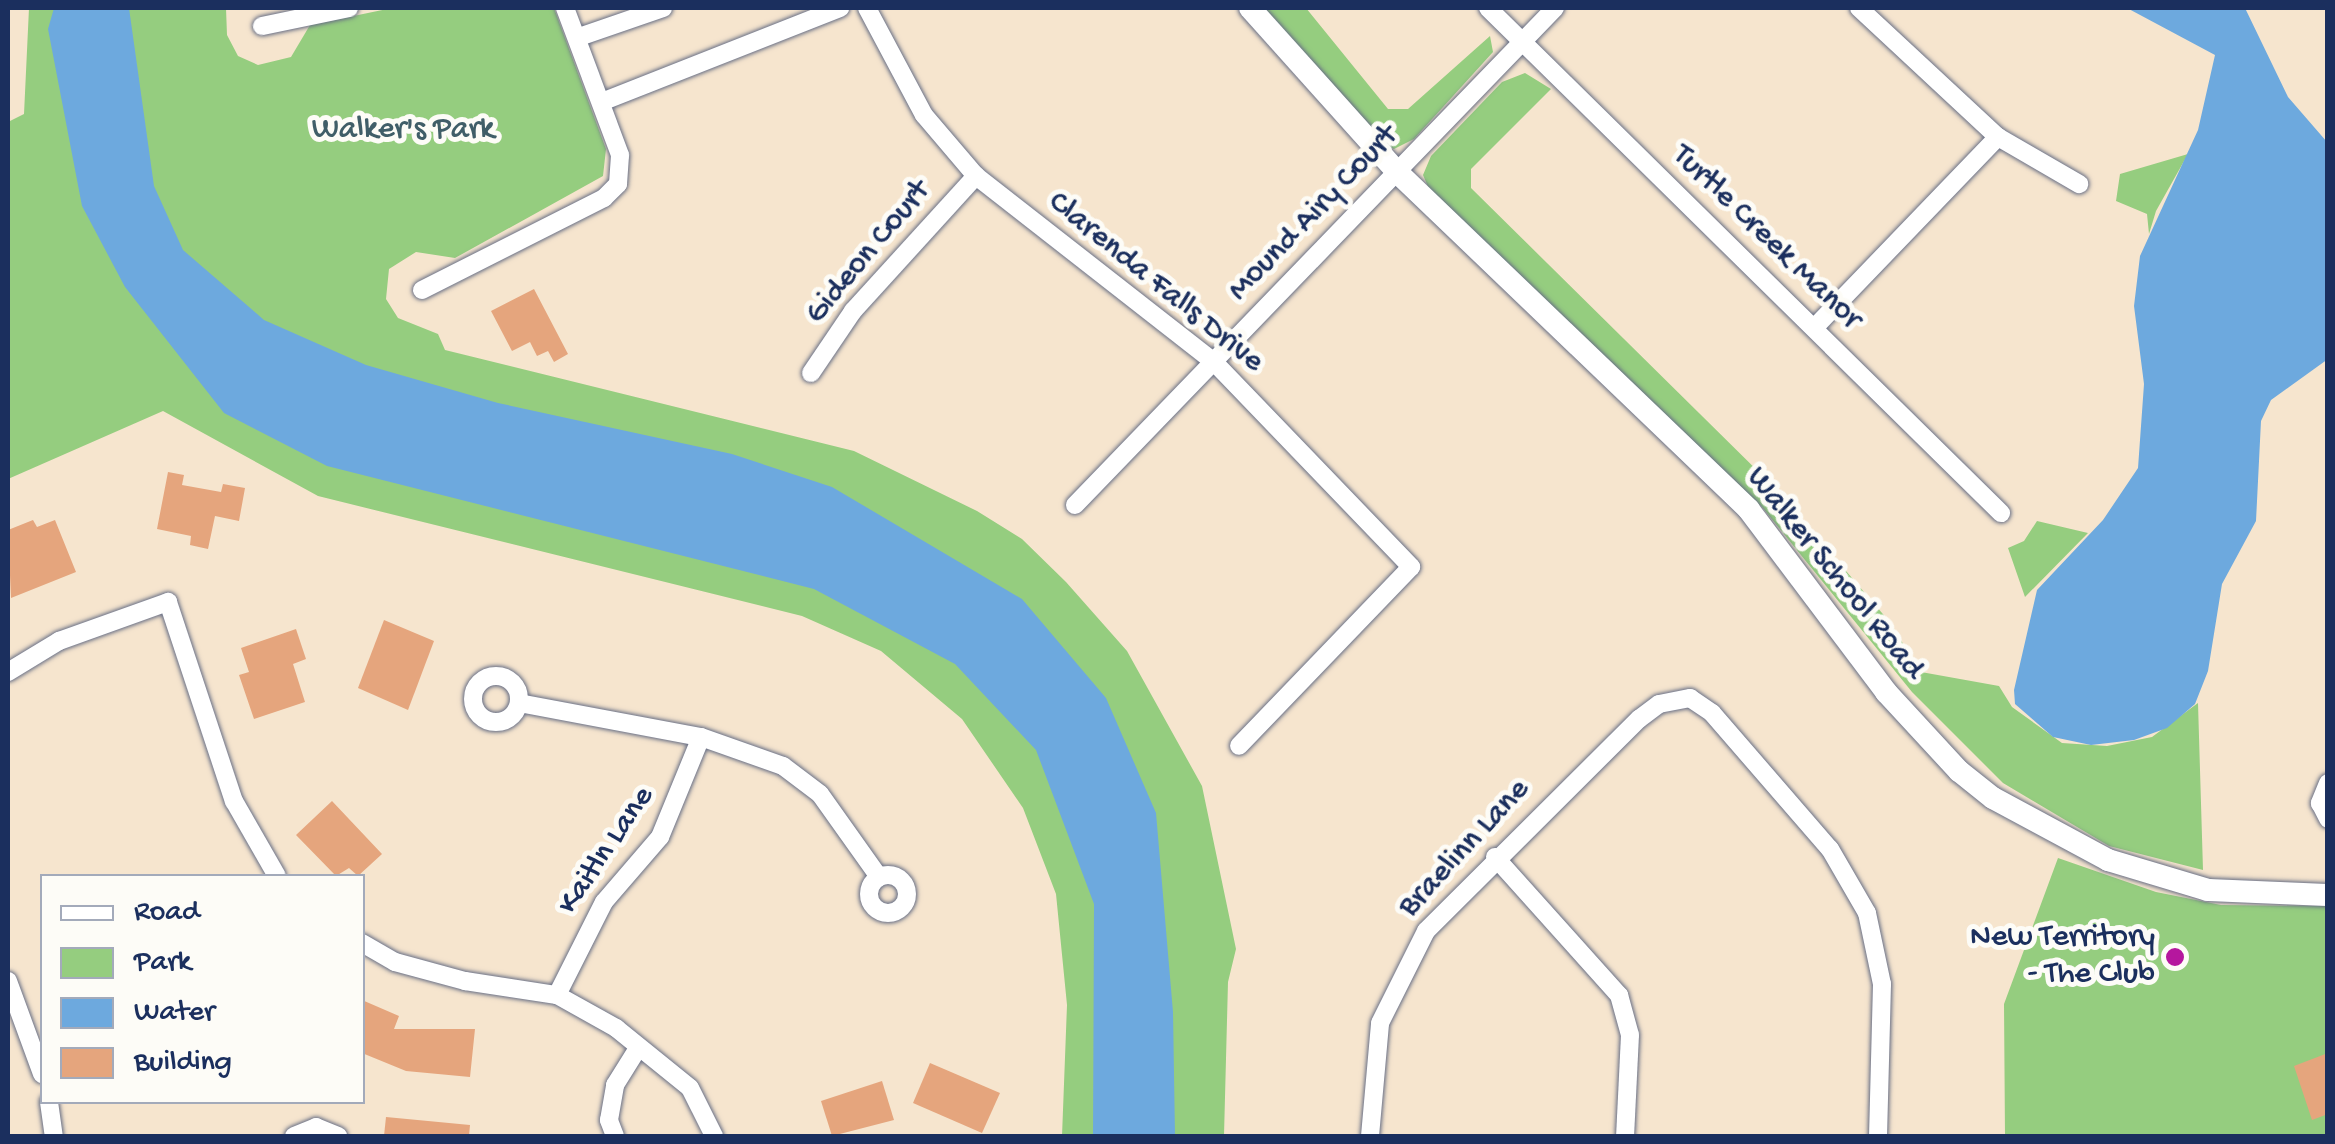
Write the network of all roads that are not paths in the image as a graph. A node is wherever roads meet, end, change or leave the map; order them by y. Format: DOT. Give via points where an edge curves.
graph roads {
  1 [pos="349,8"];
  2 [pos="565,8"];
  3 [pos="663,8"];
  4 [pos="840,8"];
  5 [pos="867,8"];
  6 [pos="1250,8"];
  7 [pos="1488,8"];
  8 [pos="1555,8"];
  9 [pos="1858,8"];
  10 [pos="262,26"];
  11 [pos="579,36"];
  12 [pos="1521,43"];
  13 [pos="604,101"];
  14 [pos="1998,137"];
  15 [pos="1396,170"];
  16 [pos="976,176"];
  17 [pos="2079,184"];
  18 [pos="422,290"];
  19 [pos="1815,327"];
  20 [pos="1215,363"];
  21 [pos="811,373"];
  22 [pos="1074,505"];
  23 [pos="2002,513"];
  24 [pos="8,672"];
  25 [pos="518,703"];
  26 [pos="701,738"];
  27 [pos="1239,746"];
  28 [pos="2328,783"];
  29 [pos="2328,819"];
  30 [pos="1495,857"];
  31 [pos="276,874"];
  32 [pos="879,877"];
  33 [pos="2328,895"];
  34 [pos="365,945"];
  35 [pos="8,981"];
  36 [pos="557,995"];
  37 [pos="638,1048"];
  38 [pos="40,1069"];
  39 [pos="49,1104"];
  40 [pos="54,1136"];
  41 [pos="294,1136"];
  42 [pos="338,1136"];
  43 [pos="615,1136"];
  44 [pos="714,1136"];
  45 [pos="1370,1136"];
  46 [pos="1625,1136"];
  47 [pos="1878,1136"];
  1 -- 10 [label="street"];
  2 -- 11 [label="street"];
  3 -- 11 [label="street"];
  4 -- 13 [label="street"];
  5 -- 16 [label="street, Clarenda Falls Drive" via="924,114"];
  6 -- 15 [label="street, Walker School Road"];
  7 -- 12 [label="street, Turtle Creek Manor"];
  8 -- 12 [label="street, Mound Airy Court"];
  9 -- 14 [label="street"];
  11 -- 13 [label="street"];
  12 -- 15 [label="street, Mound Airy Court"];
  12 -- 19 [label="street, Turtle Creek Manor"];
  13 -- 18 [label="street" via="620,154 618,184 604,198"];
  14 -- 17 [label="street"];
  14 -- 19 [label="street"];
  15 -- 20 [label="street, Mound Airy Court"];
  15 -- 33 [label="street, Walker School Road" via="1749,510 1897,704 1992,798 2067,841 2166,878 2246,894"];
  16 -- 20 [label="street, Clarenda Falls Drive"];
  16 -- 21 [label="street, Gideon Court" via="853,311"];
  19 -- 23 [label="street, Turtle Creek Manor"];
  20 -- 22 [label="street, Mound Airy Court"];
  20 -- 27 [label="street, Clarenda Falls Drive" via="1411,568"];
  24 -- 31 [label="street" via="59,641 168,602 234,801"];
  25 -- 26 [label="street"];
  26 -- 32 [label="street" via="783,766 820,794"];
  26 -- 36 [label="street, Kaitln Lane" via="660,838 604,902"];
  28 -- 29 [label="street" via="2320,803"];
  30 -- 45 [label="street, Braelinn Lane" via="1408,958 1380,1023"];
  30 -- 46 [label="street" via="1618,995 1630,1035"];
  30 -- 47 [label="street, Braelinn Lane" via="1639,719 1690,698 1712,713 1830,849 1856,891 1881,972"];
  34 -- 36 [label="street" via="395,962 465,981"];
  35 -- 38 [label="street"];
  36 -- 37 [label="street"];
  37 -- 43 [label="street" via="616,1086 609,1120"];
  37 -- 44 [label="street" via="690,1088"];
  39 -- 40 [label="street"];
  41 -- 42 [label="street" via="316,1127"];
}
